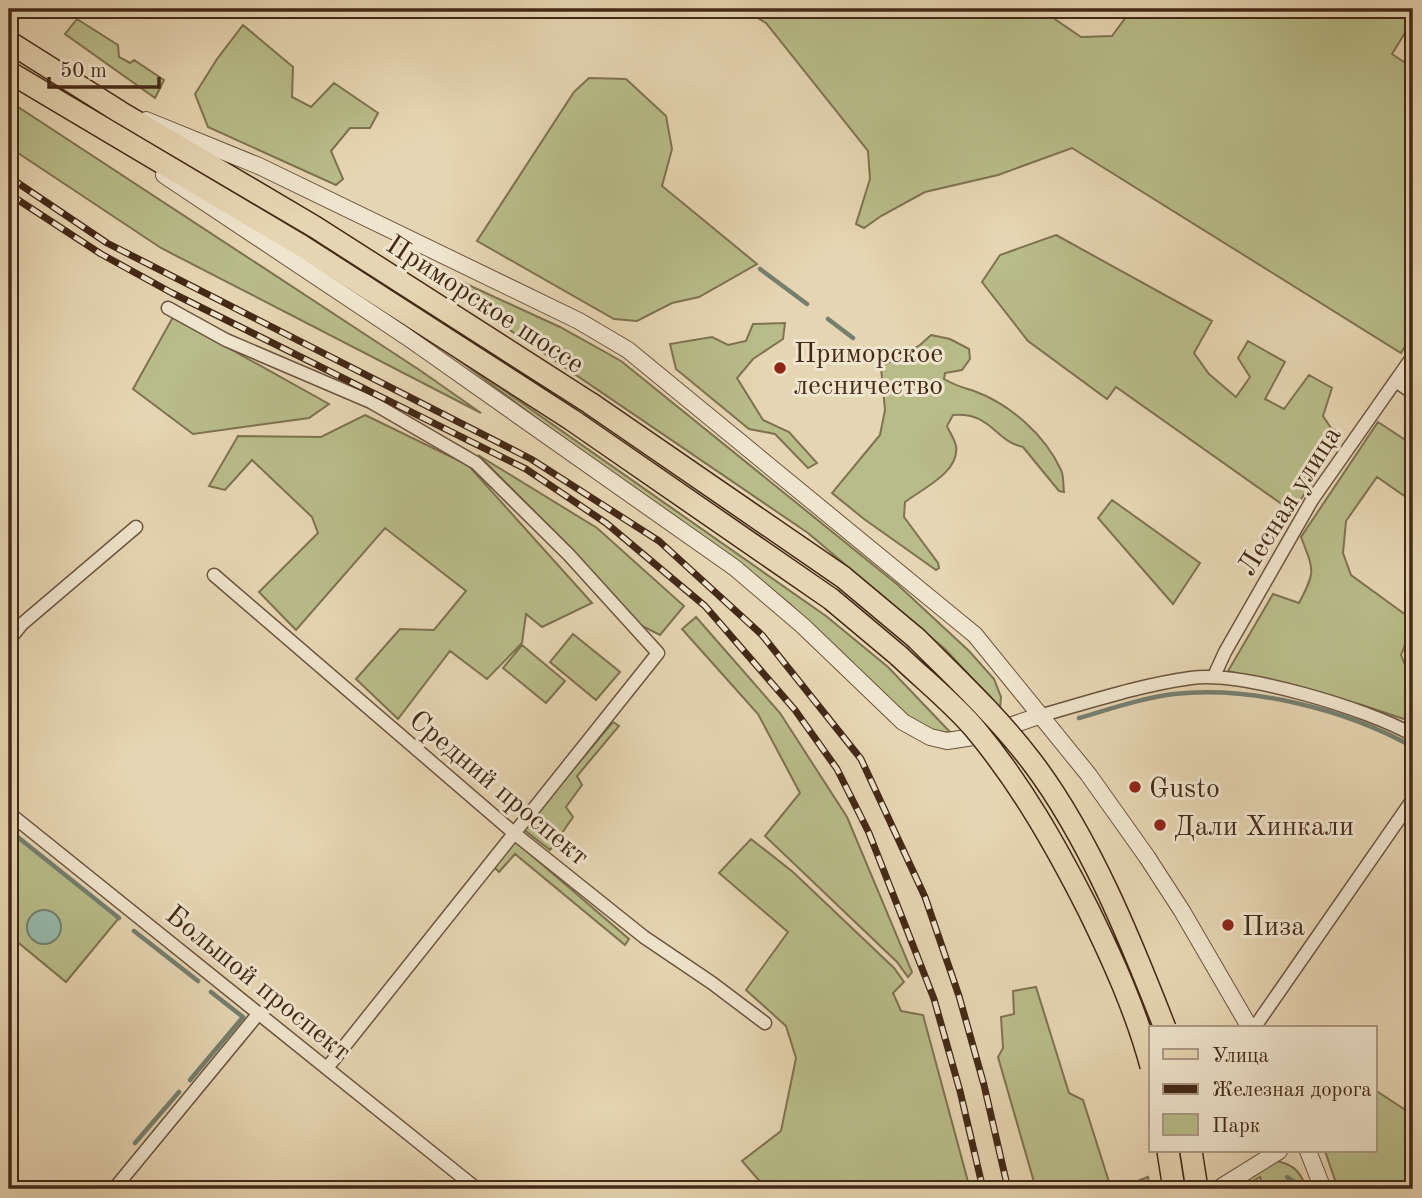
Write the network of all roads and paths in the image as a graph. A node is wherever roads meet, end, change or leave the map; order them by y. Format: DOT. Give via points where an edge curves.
graph roads {
  1 [pos="9,42"];
  2 [pos="14,75"];
  3 [pos="120,112"];
  4 [pos="168,308"];
  5 [pos="1413,356"];
  6 [pos="1396,381"];
  7 [pos="1413,393"];
  8 [pos="136,527"];
  9 [pos="214,575"];
  10 [pos="9,640"];
  11 [pos="1214,676"];
  12 [pos="1039,716"];
  13 [pos="1413,735"];
  14 [pos="1413,799"];
  15 [pos="9,813"];
  16 [pos="514,832"];
  17 [pos="260,1013"];
  18 [pos="765,1023"];
  19 [pos="1164,1026"];
  20 [pos="1251,1026"];
  21 [pos="1253,1026"];
  22 [pos="1149,1058"];
  23 [pos="327,1068"];
  24 [pos="1168,1152"];
  25 [pos="1191,1152"];
  26 [pos="1277,1152"];
  27 [pos="1308,1152"];
  28 [pos="114,1189"];
  29 [pos="477,1189"];
  30 [pos="1174,1189"];
  31 [pos="1197,1189"];
  32 [pos="1218,1189"];
  33 [pos="1323,1189"];
  1 -- 3 [label="main road, Приморское шоссе"];
  2 -- 12 [label="street" via="407,337 735,568 903,722 947,741 980,736"];
  2 -- 22 [label="main road, Приморское шоссе, bridge" via="302,246 561,412 831,599 899,656 974,727 1015,780 1069,871 1119,973"];
  3 -- 12 [label="street" via="259,166 579,321 628,350 975,635"];
  3 -- 19 [label="main road, Приморское шоссе, bridge" via="315,227 590,403 843,577 916,638 988,709 1033,763 1097,872"];
  4 -- 16 [label="street" via="226,340 371,402 476,463 569,555 658,653"];
  5 -- 6 [label="street, Лесная улица"];
  6 -- 7 [label="street"];
  6 -- 11 [label="street, Лесная улица" via="1312,500"];
  8 -- 10 [label="street"];
  9 -- 16 [label="street, Средний проспект"];
  11 -- 12 [label="street" via="1172,682"];
  11 -- 13 [label="street" via="1319,699"];
  12 -- 20 [label="street" via="1088,774 1147,857"];
  14 -- 21 [label="street"];
  15 -- 17 [label="street, Большой проспект"];
  16 -- 18 [label="street, Средний проспект" via="644,937"];
  16 -- 23 [label="street"];
  17 -- 23 [label="street, Большой проспект"];
  17 -- 28 [label="street"];
  23 -- 29 [label="street, Большой проспект"];
  24 -- 30 [label="main road"];
  25 -- 31 [label="main road"];
  26 -- 32 [label="street"];
  27 -- 33 [label="street"];
}
